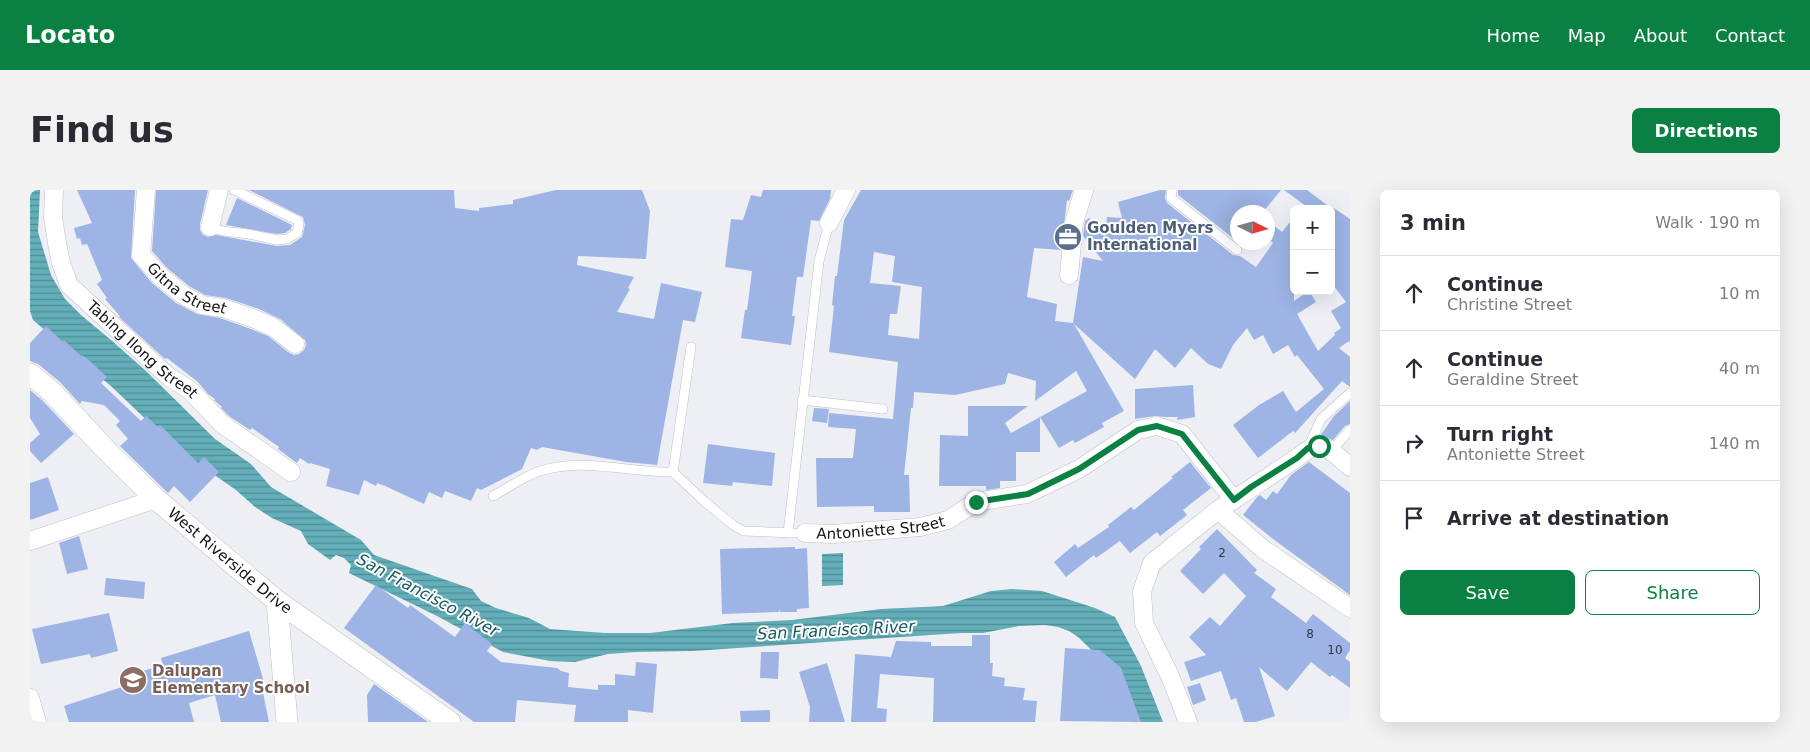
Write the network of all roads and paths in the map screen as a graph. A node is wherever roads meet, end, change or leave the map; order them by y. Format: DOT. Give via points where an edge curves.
graph roads {
  1 [pos="54,190"];
  2 [pos="146,190"];
  3 [pos="219,190"];
  4 [pos="234,190"];
  5 [pos="846,190"];
  6 [pos="1084,190"];
  7 [pos="1172,190"];
  8 [pos="829,223"];
  9 [pos="210,227"];
  10 [pos="1230,244"];
  11 [pos="1069,275"];
  12 [pos="294,344"];
  13 [pos="691,347"];
  14 [pos="30,374"];
  15 [pos="1350,393"];
  16 [pos="802,400"];
  17 [pos="883,409"];
  18 [pos="1350,430"];
  19 [pos="1331,451"];
  20 [pos="1303,453"];
  21 [pos="1350,467"];
  22 [pos="292,472"];
  23 [pos="673,472"];
  24 [pos="493,496"];
  25 [pos="156,499"];
  26 [pos="1234,500"];
  27 [pos="1218,510"];
  28 [pos="796,533"];
  29 [pos="30,541"];
  30 [pos="277,601"];
  31 [pos="1350,608"];
  32 [pos="30,698"];
  33 [pos="37,722"];
  34 [pos="286,722"];
  35 [pos="450,722"];
  36 [pos="1188,722"];
  1 -- 22 [label="street, Tabing Ilong Street" via="53,217 57,243 69,285 169,377 190,390 222,424"];
  2 -- 12 [label="street, Gitna Street" via="141,255 160,276 183,296 255,318"];
  3 -- 9 [label="street"];
  4 -- 9 [label="lane" via="297,220 297,232 283,240"];
  5 -- 8 [label="street"];
  6 -- 11 [label="street" via="1074,222"];
  7 -- 10 [label="lane" via="1171,198"];
  8 -- 16 [label="lane" via="819,261"];
  13 -- 23 [label="lane"];
  14 -- 25 [label="street, West Riverside Drive" via="52,392"];
  15 -- 20 [label="lane" via="1321,419"];
  16 -- 17 [label="lane"];
  16 -- 28 [label="lane"];
  18 -- 19 [label="lane"];
  19 -- 20 [label="street" via="1319,446"];
  19 -- 21 [label="street"];
  20 -- 26 [label="street"];
  23 -- 24 [label="lane" via="565,465 538,471"];
  23 -- 28 [label="lane, Antoniette Street" via="743,531"];
  25 -- 29 [label="street"];
  25 -- 30 [label="street, West Riverside Drive"];
  26 -- 27 [label="street"];
  26 -- 28 [label="street, Antoniette Street" via="1182,434 1157,426 1138,430 1079,469 1028,494 976,502 948,520 920,527 833,534"];
  27 -- 31 [label="street" via="1263,548"];
  27 -- 36 [label="street" via="1152,563 1142,591 1144,623"];
  30 -- 34 [label="street"];
  30 -- 35 [label="street, West Riverside Drive"];
  32 -- 33 [label="street"];
}
